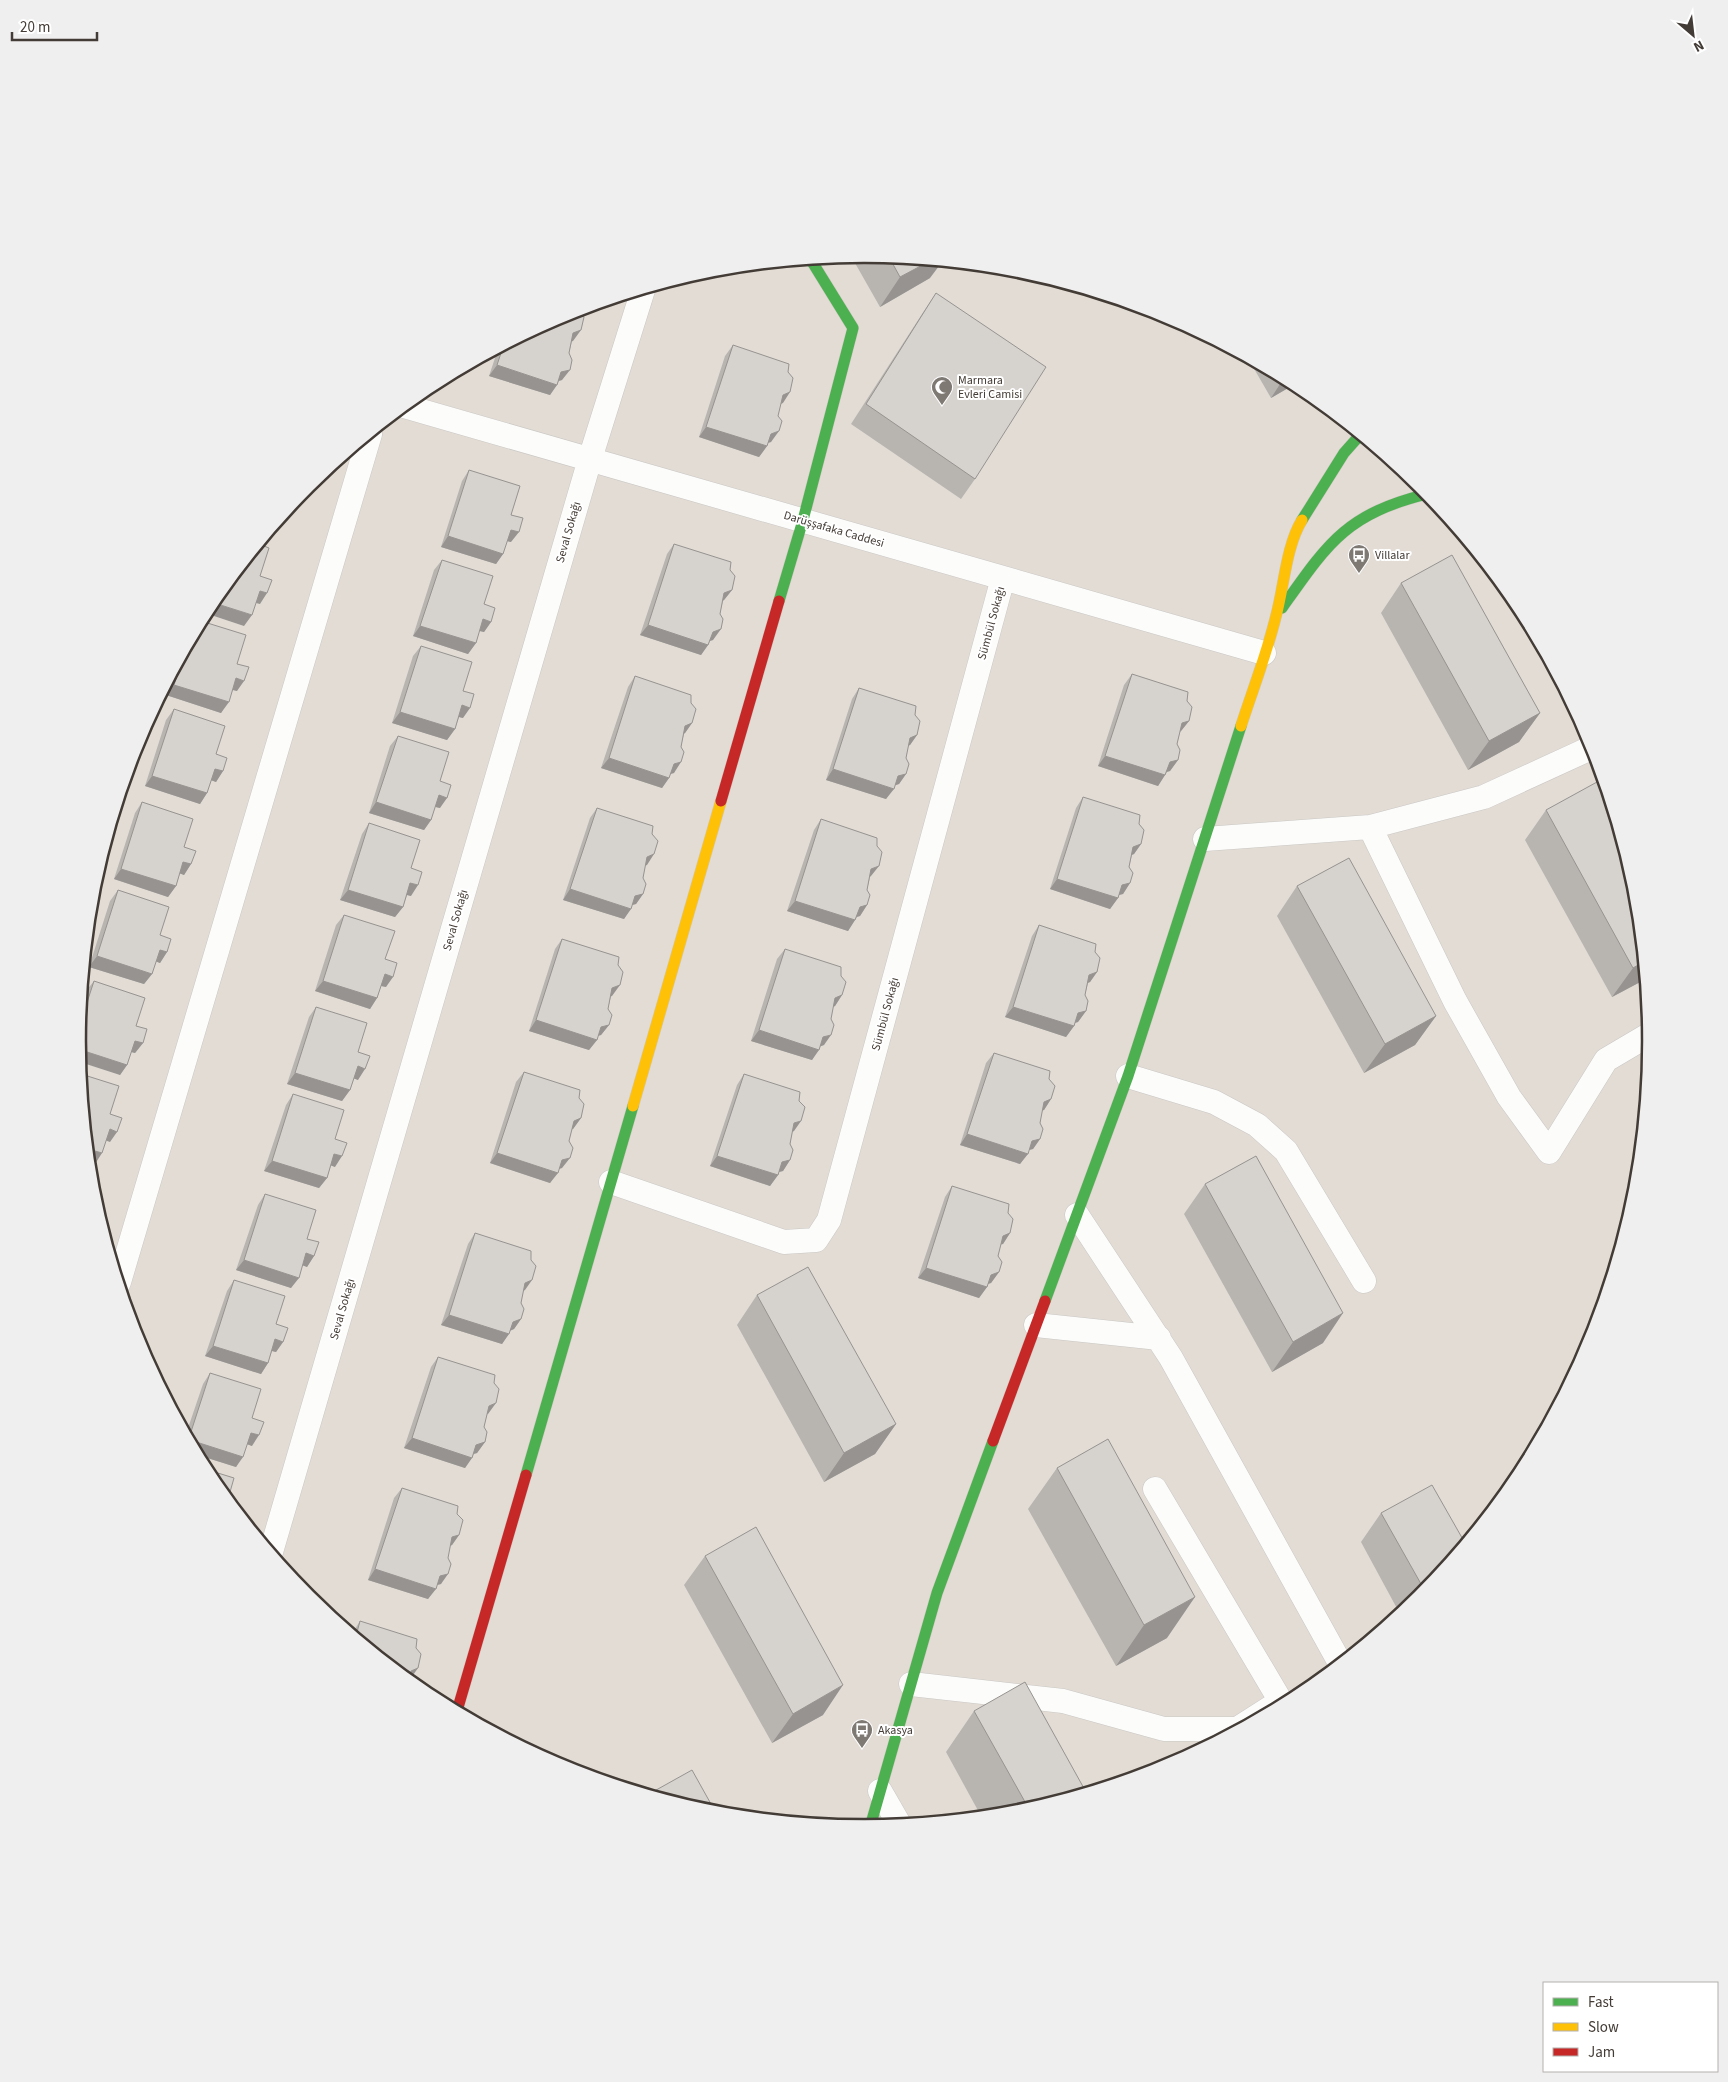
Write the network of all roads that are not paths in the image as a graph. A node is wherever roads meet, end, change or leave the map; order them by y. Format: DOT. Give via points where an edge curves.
graph roads {
  1 [pos="814,265"];
  2 [pos="641,297"];
  3 [pos="412,408"];
  4 [pos="1357,440"];
  5 [pos="367,443"];
  6 [pos="590,459"];
  7 [pos="1419,496"];
  8 [pos="803,520"];
  9 [pos="1003,578"];
  10 [pos="1276,617"];
  11 [pos="1264,653"];
  12 [pos="1586,751"];
  13 [pos="1370,826"];
  14 [pos="1204,840"];
  15 [pos="1642,1039"];
  16 [pos="1128,1076"];
  17 [pos="611,1182"];
  18 [pos="1076,1215"];
  19 [pos="122,1272"];
  20 [pos="1364,1281"];
  21 [pos="1036,1325"];
  22 [pos="1159,1338"];
  23 [pos="1155,1489"];
  24 [pos="273,1546"];
  25 [pos="1337,1658"];
  26 [pos="911,1684"];
  27 [pos="1035,1698"];
  28 [pos="1279,1698"];
  29 [pos="459,1705"];
  30 [pos="1045,1724"];
  31 [pos="1227,1729"];
  32 [pos="880,1792"];
  33 [pos="895,1818"];
  34 [pos="872,1819"];
  1 -- 8 [label="street" via="854,328"];
  2 -- 6 [label="street, Seval Sokağı"];
  3 -- 6 [label="street, Darüşşafaka Caddesi"];
  4 -- 10 [label="street" via="1344,453 1298,526"];
  5 -- 19 [label="street"];
  6 -- 8 [label="street, Darüşşafaka Caddesi"];
  6 -- 24 [label="street, Seval Sokağı"];
  7 -- 10 [label="street" via="1395,502 1352,524 1317,559"];
  8 -- 9 [label="street, Darüşşafaka Caddesi"];
  8 -- 17 [label="street"];
  9 -- 11 [label="street, Darüşşafaka Caddesi"];
  9 -- 17 [label="street, Sümbül Sokağı" via="830,1220 816,1240 784,1242"];
  10 -- 11 [label="street"];
  11 -- 14 [label="street"];
  12 -- 13 [label="street" via="1484,797"];
  13 -- 14 [label="street"];
  13 -- 15 [label="street" via="1455,1001 1509,1097 1549,1152 1606,1060"];
  14 -- 16 [label="street"];
  16 -- 18 [label="street"];
  16 -- 20 [label="street" via="1214,1102 1257,1125 1286,1151"];
  17 -- 29 [label="street"];
  18 -- 21 [label="street"];
  18 -- 22 [label="street"];
  21 -- 22 [label="street"];
  21 -- 26 [label="street" via="937,1593"];
  22 -- 25 [label="street"];
  23 -- 28 [label="street"];
  26 -- 27 [label="street"];
  26 -- 32 [label="street"];
  27 -- 30 [label="street"];
  27 -- 31 [label="street" via="1063,1701 1164,1729"];
  32 -- 33 [label="street"];
  32 -- 34 [label="street"];
}
